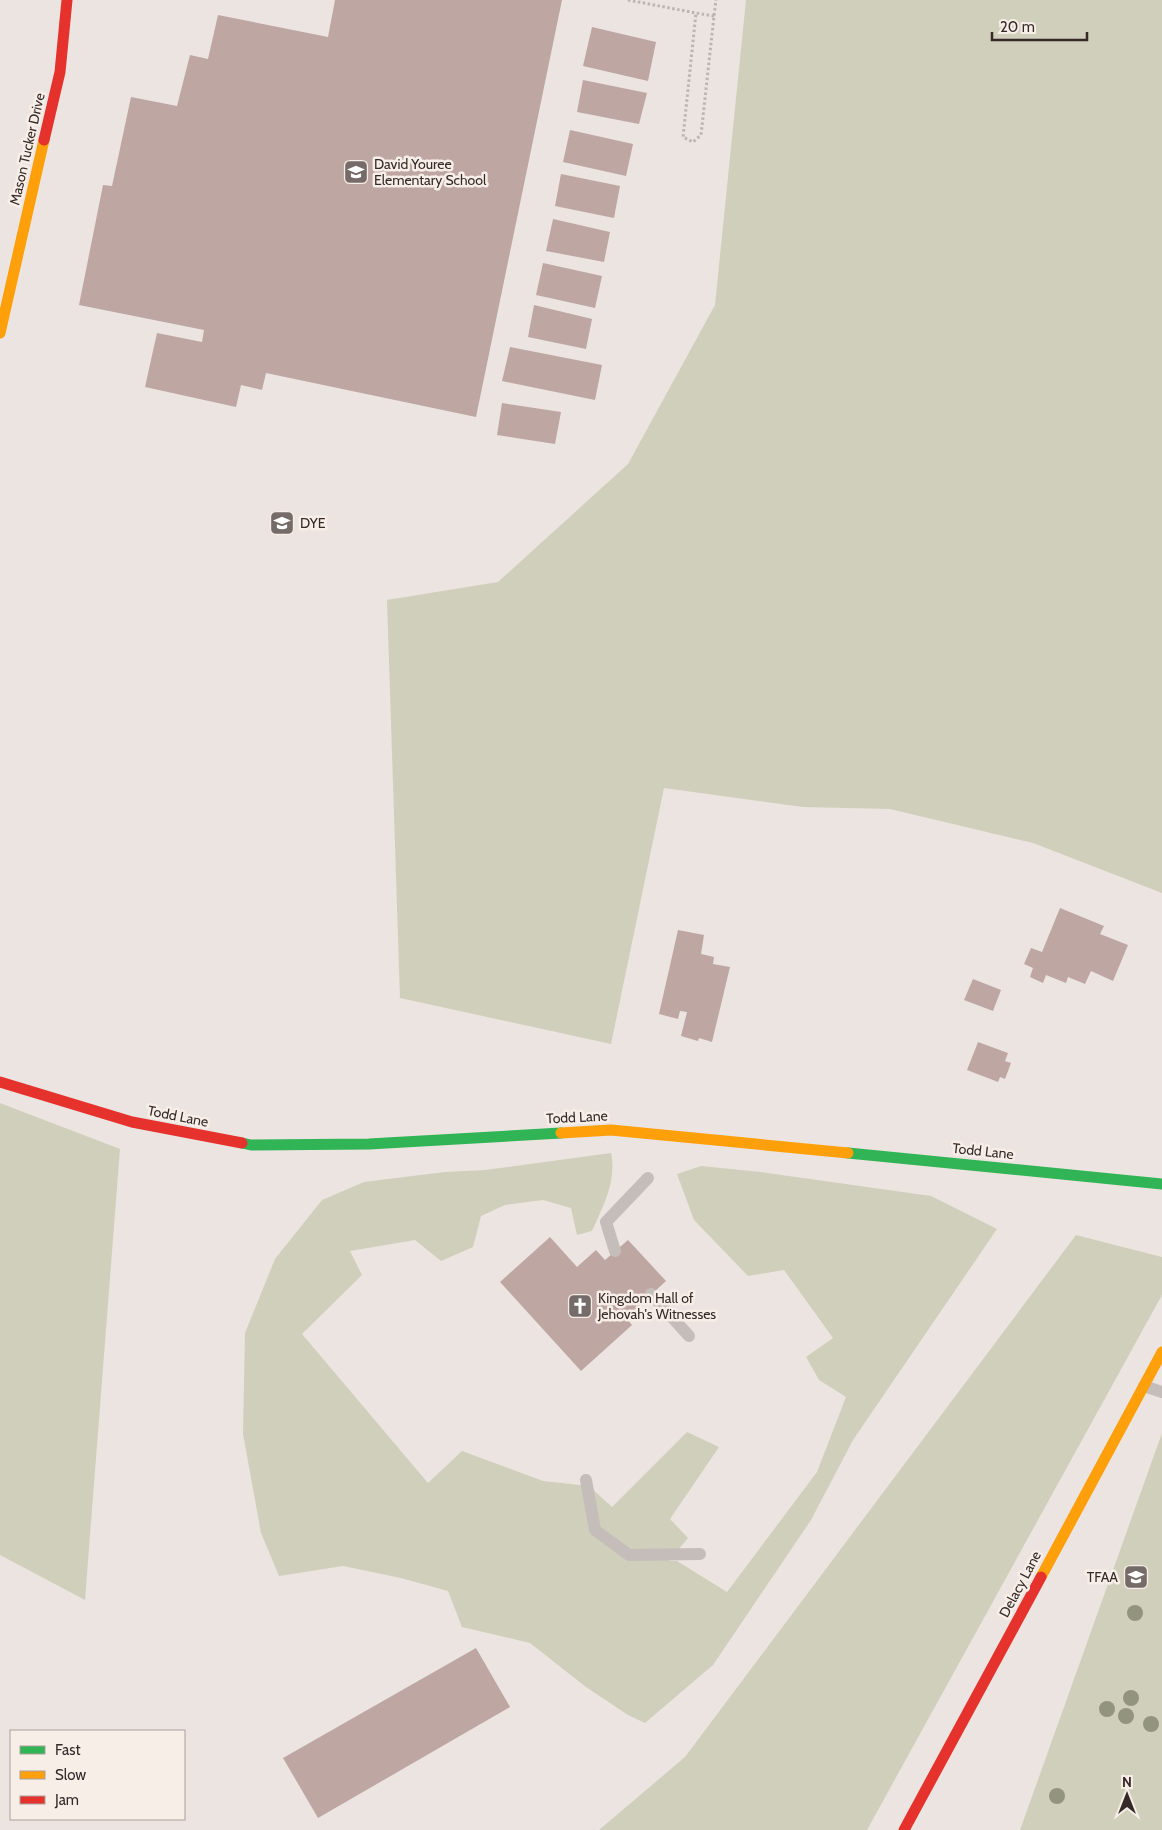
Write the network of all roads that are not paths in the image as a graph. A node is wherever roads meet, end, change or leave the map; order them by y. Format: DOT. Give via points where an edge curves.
graph roads {
  1 [pos="67,0"];
  2 [pos="0,333"];
  3 [pos="0,1082"];
  4 [pos="648,1178"];
  5 [pos="1162,1184"];
  6 [pos="615,1251"];
  7 [pos="651,1294"];
  8 [pos="689,1336"];
  9 [pos="1162,1352"];
  10 [pos="1144,1386"];
  11 [pos="1162,1392"];
  12 [pos="586,1480"];
  13 [pos="700,1554"];
  14 [pos="904,1830"];
  1 -- 2 [label="street, Mason Tucker Drive" via="60,72"];
  3 -- 5 [label="street, Todd Lane" via="132,1122 250,1145 369,1144 611,1130"];
  4 -- 6 [label="lane" via="606,1222"];
  7 -- 8 [label="lane"];
  9 -- 10 [label="street, Delacy Lane"];
  10 -- 11 [label="lane"];
  10 -- 14 [label="street, Delacy Lane"];
  12 -- 13 [label="lane" via="595,1530 629,1555"];
}
